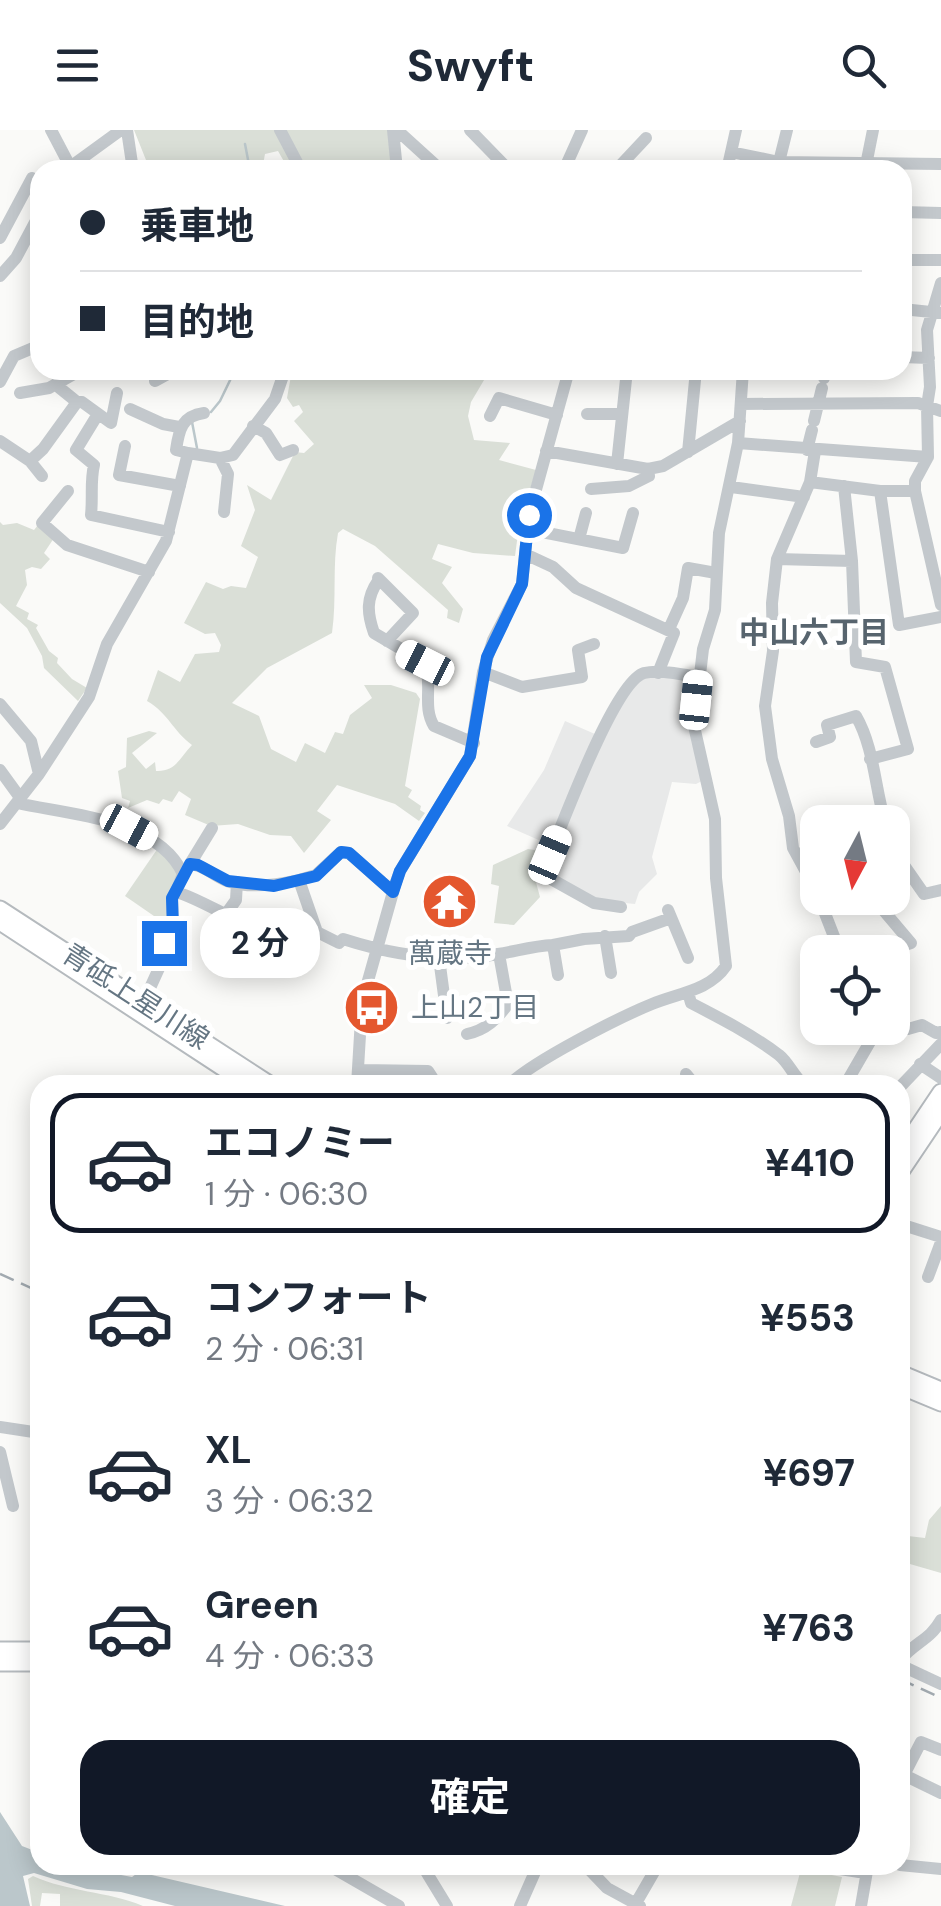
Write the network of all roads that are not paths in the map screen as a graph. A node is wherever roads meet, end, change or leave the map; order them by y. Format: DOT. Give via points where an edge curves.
graph roads {
  1 [pos="51,130"];
  2 [pos="124,130"];
  3 [pos="280,130"];
  4 [pos="395,130"];
  5 [pos="470,130"];
  6 [pos="735,130"];
  7 [pos="788,130"];
  8 [pos="874,130"];
  9 [pos="578,132"];
  10 [pos="646,138"];
  11 [pos="731,152"];
  12 [pos="66,160"];
  13 [pos="83,160"];
  14 [pos="131,160"];
  15 [pos="296,160"];
  16 [pos="396,160"];
  17 [pos="430,160"];
  18 [pos="499,160"];
  19 [pos="568,160"];
  20 [pos="625,160"];
  21 [pos="729,160"];
  22 [pos="758,160"];
  23 [pos="780,160"];
  24 [pos="868,160"];
  25 [pos="941,164"];
  26 [pos="912,165"];
  27 [pos="30,182"];
  28 [pos="912,212"];
  29 [pos="941,212"];
  30 [pos="30,232"];
  31 [pos="0,238"];
  32 [pos="912,260"];
  33 [pos="941,260"];
  34 [pos="0,275"];
  35 [pos="941,283"];
  36 [pos="912,310"];
  37 [pos="937,312"];
  38 [pos="30,350"];
  39 [pos="912,357"];
  40 [pos="929,358"];
  41 [pos="64,380"];
  42 [pos="282,380"];
  43 [pos="565,380"];
  44 [pos="626,380"];
  45 [pos="695,380"];
  46 [pos="742,380"];
  47 [pos="824,380"];
  48 [pos="0,382"];
  49 [pos="56,385"];
  50 [pos="20,393"];
  51 [pos="118,393"];
  52 [pos="77,402"];
  53 [pos="818,403"];
  54 [pos="741,404"];
  55 [pos="130,408"];
  56 [pos="934,408"];
  57 [pos="204,413"];
  58 [pos="98,414"];
  59 [pos="587,414"];
  60 [pos="622,414"];
  61 [pos="490,416"];
  62 [pos="560,420"];
  63 [pos="740,421"];
  64 [pos="253,426"];
  65 [pos="179,427"];
  66 [pos="0,441"];
  67 [pos="738,443"];
  68 [pos="125,446"];
  69 [pos="293,450"];
  70 [pos="811,450"];
  71 [pos="546,452"];
  72 [pos="688,452"];
  73 [pos="188,453"];
  74 [pos="928,457"];
  75 [pos="220,458"];
  76 [pos="30,461"];
  77 [pos="617,464"];
  78 [pos="648,469"];
  79 [pos="42,476"];
  80 [pos="810,482"];
  81 [pos="180,486"];
  82 [pos="844,486"];
  83 [pos="731,487"];
  84 [pos="591,489"];
  85 [pos="68,490"];
  86 [pos="880,491"];
  87 [pos="915,492"];
  88 [pos="804,497"];
  89 [pos="224,512"];
  90 [pos="586,513"];
  91 [pos="632,513"];
  92 [pos="527,529"];
  93 [pos="169,532"];
  94 [pos="579,540"];
  95 [pos="524,554"];
  96 [pos="777,559"];
  97 [pos="852,561"];
  98 [pos="149,572"];
  99 [pos="716,573"];
  100 [pos="941,605"];
  101 [pos="941,617"];
  102 [pos="669,629"];
  103 [pos="387,641"];
  104 [pos="594,644"];
  105 [pos="483,672"];
  106 [pos="658,672"];
  107 [pos="699,677"];
  108 [pos="0,704"];
  109 [pos="816,742"];
  110 [pos="474,743"];
  111 [pos="870,759"];
  112 [pos="0,770"];
  113 [pos="39,774"];
  114 [pos="19,801"];
  115 [pos="881,805"];
  116 [pos="0,824"];
  117 [pos="212,828"];
  118 [pos="800,858"];
  119 [pos="187,869"];
  120 [pos="910,874"];
  121 [pos="299,880"];
  122 [pos="237,882"];
  123 [pos="941,890"];
  124 [pos="176,892"];
  125 [pos="393,892"];
  126 [pos="621,907"];
  127 [pos="0,908"];
  128 [pos="226,914"];
  129 [pos="887,915"];
  130 [pos="0,922"];
  131 [pos="313,923"];
  132 [pos="904,935"];
  133 [pos="605,936"];
  134 [pos="553,945"];
  135 [pos="377,950"];
  136 [pos="499,954"];
  137 [pos="439,958"];
  138 [pos="688,958"];
  139 [pos="611,973"];
  140 [pos="558,975"];
  141 [pos="688,992"];
  142 [pos="460,1006"];
  143 [pos="141,1008"];
  144 [pos="910,1028"];
  145 [pos="941,1032"];
  146 [pos="467,1034"];
  147 [pos="941,1044"];
  148 [pos="868,1045"];
  149 [pos="920,1064"];
  150 [pos="360,1070"];
  151 [pos="235,1075"];
  152 [pos="254,1075"];
  153 [pos="359,1075"];
  154 [pos="431,1075"];
  155 [pos="522,1075"];
  156 [pos="796,1075"];
  157 [pos="851,1075"];
  158 [pos="910,1076"];
  159 [pos="941,1078"];
  160 [pos="941,1092"];
  161 [pos="941,1112"];
  162 [pos="910,1139"];
  163 [pos="910,1158"];
  164 [pos="910,1228"];
  165 [pos="941,1239"];
  166 [pos="928,1278"];
  167 [pos="910,1377"];
  168 [pos="910,1390"];
  169 [pos="941,1390"];
  170 [pos="941,1402"];
  171 [pos="0,1427"];
  172 [pos="30,1432"];
  173 [pos="941,1620"];
  174 [pos="910,1649"];
  175 [pos="0,1650"];
  176 [pos="30,1650"];
  177 [pos="0,1663"];
  178 [pos="30,1663"];
  179 [pos="910,1667"];
  180 [pos="941,1684"];
  181 [pos="941,1750"];
  182 [pos="910,1761"];
  183 [pos="910,1778"];
  184 [pos="941,1794"];
  185 [pos="910,1865"];
  186 [pos="941,1869"];
  187 [pos="345,1875"];
  188 [pos="427,1875"];
  189 [pos="534,1875"];
  190 [pos="595,1875"];
  191 [pos="653,1875"];
  192 [pos="865,1875"];
  193 [pos="441,1904"];
  194 [pos="638,1905"];
  195 [pos="399,1906"];
  196 [pos="520,1906"];
  197 [pos="860,1906"];
  1 -- 12 [label="street"];
  2 -- 13 [label="street"];
  2 -- 14 [label="street"];
  3 -- 15 [label="street"];
  4 -- 16 [label="street"];
  4 -- 17 [label="street"];
  5 -- 18 [label="street"];
  6 -- 11 [label="street"];
  7 -- 23 [label="street"];
  8 -- 24 [label="street"];
  9 -- 19 [label="street"];
  10 -- 20 [label="street"];
  11 -- 21 [label="street"];
  11 -- 22 [label="street"];
  25 -- 26 [label="street"];
  27 -- 31 [label="street"];
  28 -- 29 [label="street"];
  30 -- 34 [label="street"];
  32 -- 33 [label="street"];
  35 -- 37 [label="street"];
  36 -- 37 [label="street"];
  37 -- 40 [label="street" via="927,330"];
  38 -- 48 [label="street" via="14,356"];
  39 -- 40 [label="street"];
  40 -- 56 [label="street"];
  41 -- 49 [label="street"];
  42 -- 64 [label="street"];
  43 -- 62 [label="street"];
  44 -- 60 [label="street"];
  45 -- 72 [label="street"];
  46 -- 54 [label="street"];
  47 -- 53 [label="street"];
  49 -- 50 [label="street"];
  49 -- 52 [label="street"];
  51 -- 58 [label="street" via="110,423"];
  52 -- 58 [label="street"];
  52 -- 76 [label="street"];
  53 -- 54 [label="street"];
  53 -- 56 [label="street"];
  53 -- 70 [label="street"];
  54 -- 63 [label="street"];
  55 -- 65 [label="street"];
  56 -- 74 [label="street"];
  57 -- 65 [label="street"];
  58 -- 93 [label="street" via="76,450 94,465 91,515"];
  59 -- 60 [label="street"];
  60 -- 77 [label="street"];
  61 -- 62 [label="street" via="499,398"];
  62 -- 71 [label="street"];
  63 -- 67 [label="street"];
  63 -- 72 [label="street"];
  64 -- 69 [label="street" via="280,455"];
  64 -- 75 [label="street" via="233,454"];
  65 -- 73 [label="street" via="176,450"];
  66 -- 76 [label="street"];
  67 -- 70 [label="street"];
  67 -- 83 [label="street"];
  68 -- 81 [label="street" via="119,475"];
  70 -- 74 [label="street"];
  70 -- 80 [label="street"];
  71 -- 77 [label="street"];
  71 -- 92 [label="street"];
  72 -- 78 [label="street"];
  73 -- 75 [label="street"];
  73 -- 81 [label="street"];
  74 -- 87 [label="street"];
  75 -- 89 [label="street" via="228,474"];
  76 -- 79 [label="street"];
  77 -- 78 [label="street"];
  78 -- 84 [label="street" via="649,476 629,486"];
  80 -- 82 [label="street"];
  80 -- 88 [label="street"];
  81 -- 93 [label="street"];
  82 -- 86 [label="street"];
  82 -- 97 [label="street"];
  83 -- 88 [label="street"];
  83 -- 99 [label="street"];
  85 -- 98 [label="street" via="42,523 67,545"];
  86 -- 87 [label="street"];
  86 -- 101 [label="street" via="899,625"];
  87 -- 100 [label="street"];
  88 -- 96 [label="street"];
  90 -- 94 [label="street"];
  91 -- 94 [label="street" via="622,548"];
  92 -- 94 [label="street"];
  92 -- 95 [label="street"];
  93 -- 98 [label="street"];
  95 -- 102 [label="street" via="576,588"];
  95 -- 105 [label="street" via="520,591"];
  96 -- 97 [label="street"];
  96 -- 118 [label="street" via="765,706 792,848"];
  97 -- 111 [label="street" via="856,662 885,668 908,749"];
  98 -- 113 [label="street" via="107,644 89,696"];
  99 -- 102 [label="street" via="688,568"];
  99 -- 107 [label="street"];
  102 -- 106 [label="street" via="674,636"];
  103 -- 103 [label="street" via="374,633 368,611 378,580 413,613"];
  103 -- 110 [label="street" via="425,663 434,726"];
  104 -- 105 [label="street" via="578,650 582,677 522,687"];
  105 -- 110 [label="street"];
  106 -- 107 [label="street"];
  106 -- 126 [label="street" via="639,675 612,709 542,874 594,903"];
  107 -- 141 [label="street" via="694,726 715,818 726,966"];
  108 -- 113 [label="street" via="32,742"];
  109 -- 111 [label="street" via="830,736 827,725 856,716"];
  110 -- 125 [label="street"];
  111 -- 115 [label="street"];
  112 -- 114 [label="street"];
  113 -- 114 [label="street"];
  114 -- 116 [label="street"];
  114 -- 119 [label="street" via="129,827 166,847"];
  117 -- 119 [label="street"];
  119 -- 122 [label="street"];
  119 -- 124 [label="street"];
  120 -- 123 [label="street" via="924,894"];
  121 -- 122 [label="street" via="274,886"];
  121 -- 125 [label="street" via="349,853"];
  121 -- 131 [label="street"];
  122 -- 128 [label="street"];
  124 -- 128 [label="street"];
  124 -- 143 [label="street" via="173,929"];
  125 -- 135 [label="street"];
  127 -- 143 [label="main road, 青砥上星川線"];
  128 -- 131 [label="street" via="269,932 293,934"];
  129 -- 132 [label="street"];
  130 -- 143 [label="main road, 青砥上星川線"];
  131 -- 135 [label="street" via="338,942"];
  133 -- 134 [label="street"];
  133 -- 138 [label="street" via="629,936 670,914"];
  133 -- 139 [label="street"];
  134 -- 136 [label="street"];
  134 -- 140 [label="street"];
  135 -- 137 [label="street"];
  135 -- 150 [label="street" via="362,1002"];
  136 -- 137 [label="street"];
  136 -- 146 [label="street" via="508,1004 479,1032"];
  137 -- 142 [label="street" via="446,1012"];
  141 -- 155 [label="street" via="651,1004"];
  141 -- 156 [label="street" via="691,1003 742,1029"];
  143 -- 151 [label="main road, 青砥上星川線"];
  143 -- 152 [label="main road, 青砥上星川線"];
  144 -- 145 [label="street"];
  147 -- 149 [label="street"];
  148 -- 157 [label="street"];
  149 -- 158 [label="street"];
  149 -- 159 [label="street"];
  150 -- 153 [label="street"];
  150 -- 154 [label="street"];
  160 -- 162 [label="main road"];
  161 -- 163 [label="main road"];
  164 -- 165 [label="street"];
  165 -- 166 [label="street"];
  167 -- 169 [label="main road"];
  168 -- 170 [label="main road"];
  171 -- 172 [label="street"];
  173 -- 174 [label="street" via="933,1635"];
  175 -- 176 [label="main road"];
  177 -- 178 [label="main road"];
  179 -- 180 [label="street"];
  181 -- 182 [label="street" via="922,1742"];
  183 -- 184 [label="street"];
  185 -- 186 [label="street"];
  187 -- 195 [label="street"];
  188 -- 193 [label="street"];
  189 -- 196 [label="street"];
  190 -- 194 [label="street"];
  191 -- 194 [label="street"];
  192 -- 197 [label="street"];
}
